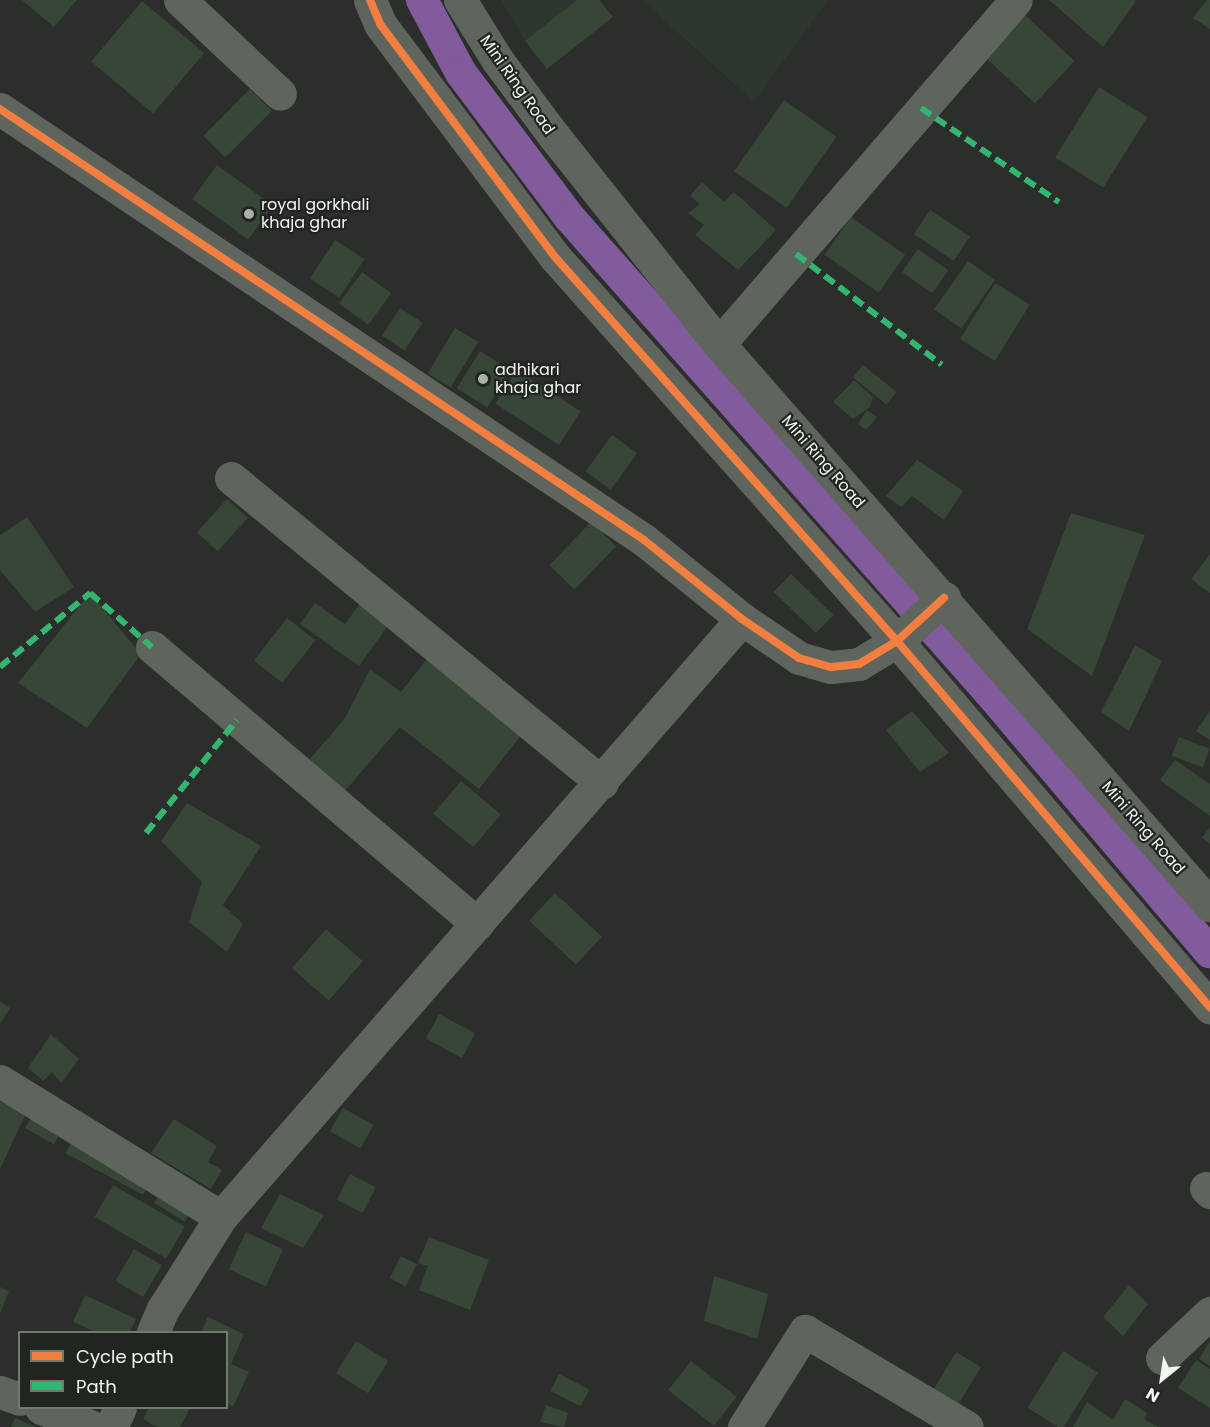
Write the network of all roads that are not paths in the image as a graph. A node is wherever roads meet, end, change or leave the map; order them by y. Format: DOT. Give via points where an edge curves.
graph roads {
  1 [pos="180,0"];
  2 [pos="370,0"];
  3 [pos="460,0"];
  4 [pos="1016,0"];
  5 [pos="280,94"];
  6 [pos="0,109"];
  7 [pos="719,344"];
  8 [pos="231,478"];
  9 [pos="944,598"];
  10 [pos="742,619"];
  11 [pos="905,634"];
  12 [pos="152,647"];
  13 [pos="602,783"];
  14 [pos="1210,905"];
  15 [pos="477,924"];
  16 [pos="1210,1007"];
  17 [pos="0,1081"];
  18 [pos="221,1217"];
  19 [pos="1210,1313"];
  20 [pos="154,1331"];
  21 [pos="1162,1358"];
  22 [pos="0,1392"];
  23 [pos="18,1398"];
  24 [pos="46,1409"];
  25 [pos="119,1409"];
  26 [pos="92,1427"];
  27 [pos="111,1427"];
  28 [pos="744,1427"];
  29 [pos="967,1427"];
  1 -- 5 [label="street"];
  2 -- 11 [label="street" via="380,24 555,256"];
  3 -- 7 [label="street, Mini Ring Road" via="498,61 554,136"];
  4 -- 7 [label="street"];
  6 -- 10 [label="street" via="644,540"];
  7 -- 9 [label="street, Mini Ring Road"];
  8 -- 13 [label="street"];
  9 -- 11 [label="street"];
  9 -- 14 [label="street, Mini Ring Road"];
  10 -- 11 [label="street" via="799,658 831,667 859,664"];
  10 -- 13 [label="street" via="679,688"];
  11 -- 16 [label="street"];
  12 -- 15 [label="street"];
  13 -- 15 [label="street"];
  15 -- 18 [label="street"];
  17 -- 18 [label="street"];
  18 -- 20 [label="street"];
  19 -- 21 [label="street"];
  22 -- 23 [label="street"];
  24 -- 26 [label="street"];
  25 -- 27 [label="street"];
  28 -- 29 [label="street" via="805,1331"];
}
